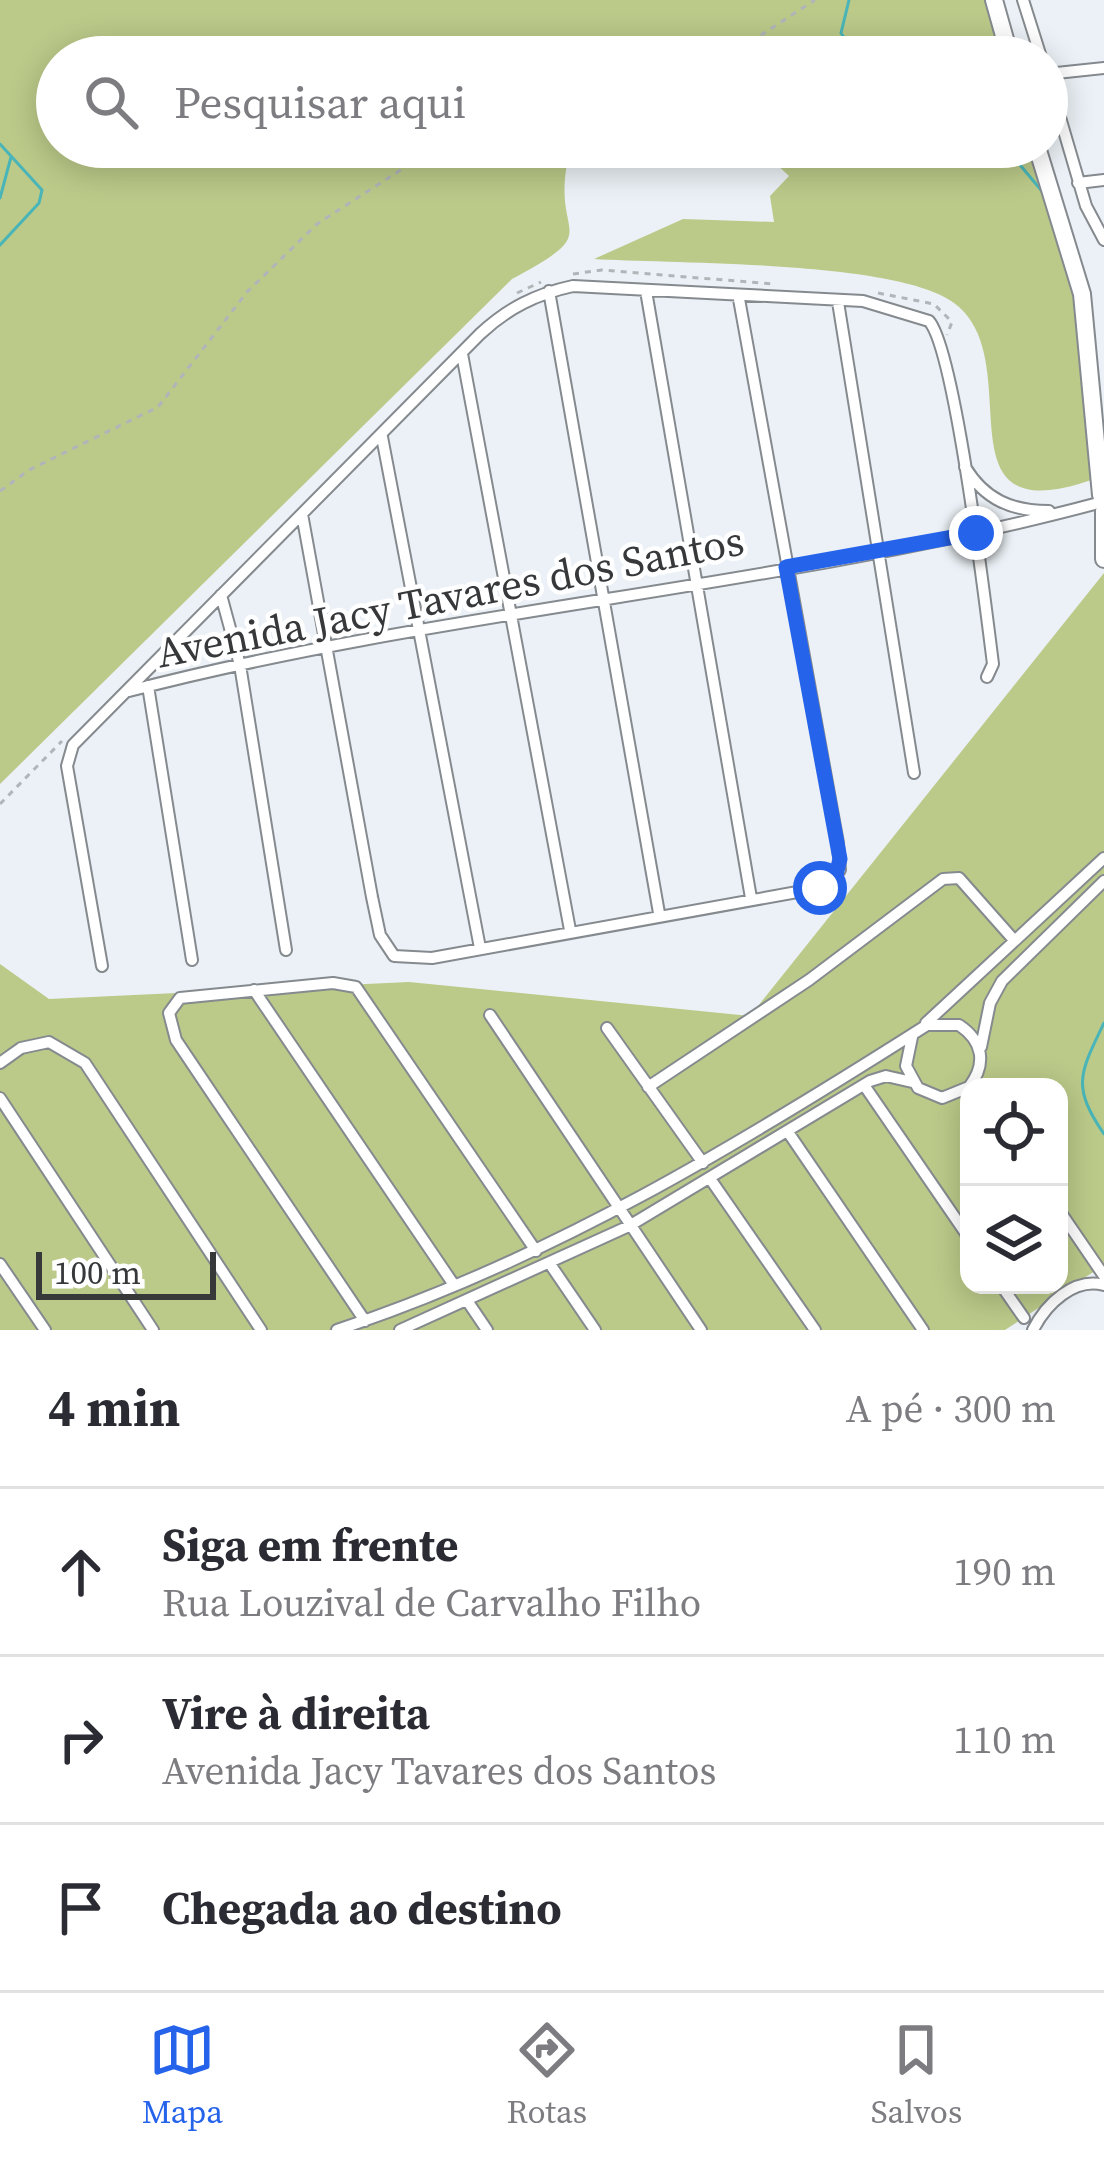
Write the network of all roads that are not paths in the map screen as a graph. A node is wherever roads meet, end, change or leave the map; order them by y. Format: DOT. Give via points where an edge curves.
graph roads {
  1 [pos="994,0"];
  2 [pos="1024,0"];
  3 [pos="1004,36"];
  4 [pos="1035,36"];
  5 [pos="1104,68"];
  6 [pos="1068,72"];
  7 [pos="1068,148"];
  8 [pos="1043,168"];
  9 [pos="1104,180"];
  10 [pos="1078,183"];
  11 [pos="1104,240"];
  12 [pos="547,286"];
  13 [pos="646,291"];
  14 [pos="739,298"];
  15 [pos="838,302"];
  16 [pos="1088,329"];
  17 [pos="462,355"];
  18 [pos="1104,382"];
  19 [pos="382,437"];
  20 [pos="961,460"];
  21 [pos="1104,469"];
  22 [pos="1103,504"];
  23 [pos="1071,511"];
  24 [pos="302,514"];
  25 [pos="976,533"];
  26 [pos="878,551"];
  27 [pos="1104,560"];
  28 [pos="786,567"];
  29 [pos="697,584"];
  30 [pos="221,595"];
  31 [pos="603,599"];
  32 [pos="512,615"];
  33 [pos="423,632"];
  34 [pos="330,648"];
  35 [pos="240,665"];
  36 [pos="987,677"];
  37 [pos="148,686"];
  38 [pos="124,692"];
  39 [pos="914,773"];
  40 [pos="1104,858"];
  41 [pos="1104,881"];
  42 [pos="751,898"];
  43 [pos="659,913"];
  44 [pos="570,930"];
  45 [pos="1013,939"];
  46 [pos="480,948"];
  47 [pos="286,950"];
  48 [pos="192,960"];
  49 [pos="103,966"];
  50 [pos="254,990"];
  51 [pos="490,1015"];
  52 [pos="607,1028"];
  53 [pos="917,1032"];
  54 [pos="980,1050"];
  55 [pos="0,1063"];
  56 [pos="976,1078"];
  57 [pos="912,1082"];
  58 [pos="864,1084"];
  59 [pos="648,1087"];
  60 [pos="960,1090"];
  61 [pos="0,1098"];
  62 [pos="788,1132"];
  63 [pos="703,1163"];
  64 [pos="711,1180"];
  65 [pos="618,1209"];
  66 [pos="1068,1224"];
  67 [pos="960,1225"];
  68 [pos="629,1226"];
  69 [pos="536,1251"];
  70 [pos="0,1264"];
  71 [pos="550,1264"];
  72 [pos="1104,1280"];
  73 [pos="454,1285"];
  74 [pos="1007,1294"];
  75 [pos="468,1302"];
  76 [pos="1024,1318"];
  77 [pos="365,1321"];
  78 [pos="921,1329"];
  79 [pos="44,1330"];
  80 [pos="153,1330"];
  81 [pos="260,1330"];
  82 [pos="337,1330"];
  83 [pos="400,1330"];
  84 [pos="487,1330"];
  85 [pos="595,1330"];
  86 [pos="701,1330"];
  87 [pos="815,1330"];
  88 [pos="1034,1330"];
  1 -- 3 [label="street"];
  2 -- 4 [label="street"];
  5 -- 6 [label="street"];
  7 -- 10 [label="street"];
  8 -- 16 [label="street"];
  9 -- 10 [label="street"];
  10 -- 11 [label="street"];
  12 -- 13 [label="street"];
  12 -- 17 [label="street" via="500,315"];
  12 -- 31 [label="street"];
  13 -- 14 [label="street"];
  13 -- 29 [label="street"];
  14 -- 15 [label="street"];
  14 -- 28 [label="street"];
  15 -- 20 [label="street" via="920,315 940,339"];
  15 -- 26 [label="street"];
  16 -- 18 [label="street"];
  16 -- 22 [label="street"];
  17 -- 19 [label="street"];
  17 -- 32 [label="street"];
  19 -- 24 [label="street"];
  19 -- 33 [label="street"];
  20 -- 23 [label="street, Avenida Jacy Tavares dos Santos" via="1006,506"];
  20 -- 25 [label="street"];
  21 -- 22 [label="street"];
  22 -- 23 [label="street, Avenida Jacy Tavares dos Santos"];
  22 -- 27 [label="street"];
  23 -- 25 [label="street, Avenida Jacy Tavares dos Santos"];
  24 -- 30 [label="street"];
  24 -- 34 [label="street"];
  25 -- 26 [label="street, Avenida Jacy Tavares dos Santos"];
  25 -- 36 [label="street" via="993,664"];
  26 -- 28 [label="street, Avenida Jacy Tavares dos Santos"];
  26 -- 39 [label="street"];
  28 -- 29 [label="street, Avenida Jacy Tavares dos Santos"];
  28 -- 42 [label="street" via="840,870 824,886"];
  29 -- 31 [label="street, Avenida Jacy Tavares dos Santos"];
  29 -- 42 [label="street"];
  30 -- 35 [label="street"];
  30 -- 38 [label="street"];
  31 -- 32 [label="street, Avenida Jacy Tavares dos Santos"];
  31 -- 43 [label="street"];
  32 -- 33 [label="street, Avenida Jacy Tavares dos Santos"];
  32 -- 44 [label="street"];
  33 -- 34 [label="street, Avenida Jacy Tavares dos Santos"];
  33 -- 46 [label="street"];
  34 -- 35 [label="street, Avenida Jacy Tavares dos Santos"];
  34 -- 46 [label="street" via="385,948 412,960"];
  35 -- 37 [label="street, Avenida Jacy Tavares dos Santos"];
  35 -- 47 [label="street"];
  37 -- 38 [label="street, Avenida Jacy Tavares dos Santos"];
  37 -- 48 [label="street"];
  38 -- 49 [label="street" via="68,756"];
  40 -- 45 [label="street"];
  41 -- 54 [label="street" via="1002,981"];
  42 -- 43 [label="street"];
  43 -- 44 [label="street"];
  44 -- 46 [label="street"];
  45 -- 53 [label="street"];
  45 -- 59 [label="street" via="959,878 943,879"];
  50 -- 69 [label="street" via="345,983 366,995"];
  50 -- 73 [label="street"];
  50 -- 77 [label="street" via="180,998 169,1025"];
  51 -- 65 [label="street"];
  52 -- 59 [label="street"];
  53 -- 54 [label="street" via="934,1022 959,1024"];
  53 -- 57 [label="street" via="905,1058"];
  53 -- 63 [label="street"];
  54 -- 56 [label="street"];
  55 -- 81 [label="street" via="49,1042 86,1063"];
  57 -- 58 [label="street" via="886,1076"];
  57 -- 60 [label="street" via="941,1097"];
  58 -- 62 [label="street"];
  58 -- 67 [label="street"];
  59 -- 63 [label="street"];
  61 -- 80 [label="street"];
  62 -- 64 [label="street"];
  62 -- 78 [label="street"];
  63 -- 65 [label="street"];
  64 -- 68 [label="street"];
  64 -- 87 [label="street"];
  65 -- 68 [label="street"];
  65 -- 69 [label="street"];
  66 -- 72 [label="street"];
  68 -- 71 [label="street"];
  68 -- 86 [label="street"];
  69 -- 73 [label="street"];
  70 -- 79 [label="street"];
  71 -- 75 [label="street"];
  71 -- 85 [label="street"];
  72 -- 88 [label="street" via="1046,1307"];
  73 -- 77 [label="street"];
  74 -- 76 [label="street"];
  75 -- 83 [label="street"];
  75 -- 84 [label="street"];
  77 -- 82 [label="street"];
}
